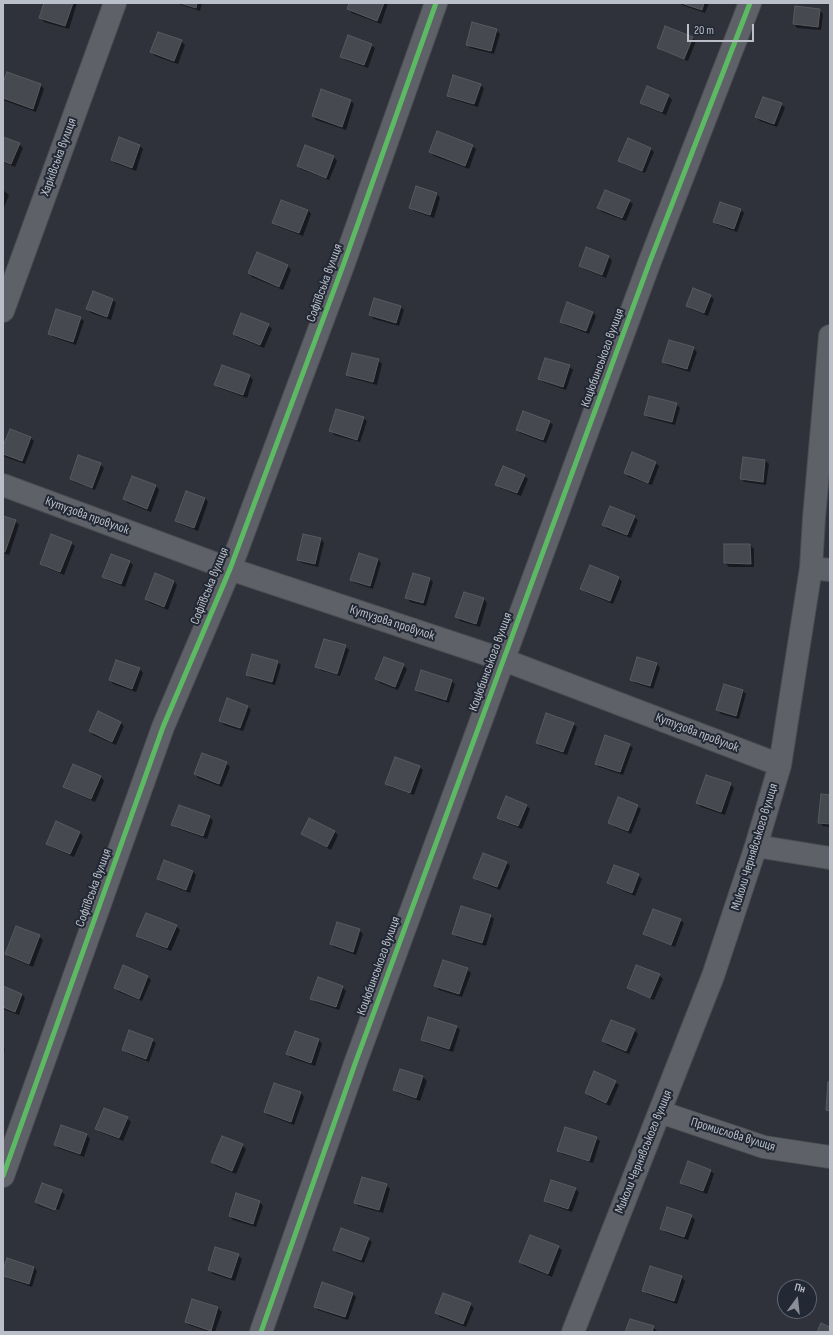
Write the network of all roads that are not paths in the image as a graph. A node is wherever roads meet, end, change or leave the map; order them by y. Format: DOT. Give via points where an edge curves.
graph roads {
  1 [pos="115,3"];
  2 [pos="436,3"];
  3 [pos="750,3"];
  4 [pos="3,312"];
  5 [pos="830,336"];
  6 [pos="3,485"];
  7 [pos="230,569"];
  8 [pos="821,569"];
  9 [pos="504,660"];
  10 [pos="780,765"];
  11 [pos="756,846"];
  12 [pos="830,858"];
  13 [pos="660,1112"];
  14 [pos="830,1157"];
  15 [pos="3,1176"];
  16 [pos="261,1332"];
  17 [pos="573,1332"];
  1 -- 4 [label="street, Харківська вулиця"];
  2 -- 7 [label="street, Софіївська вулиця" via="344,263"];
  3 -- 9 [label="street, Коцюбинського вулиця" via="650,261"];
  5 -- 8 [label="street, Миколи Чернявського вулиця" via="814,518"];
  6 -- 7 [label="street, Кутузова провулок"];
  7 -- 9 [label="street, Кутузова провулок"];
  7 -- 15 [label="street, Софіївська вулиця" via="163,727"];
  8 -- 10 [label="street, Миколи Чернявського вулиця"];
  9 -- 10 [label="street, Кутузова провулок"];
  9 -- 16 [label="street, Коцюбинського вулиця" via="356,1061"];
  10 -- 11 [label="street, Миколи Чернявського вулиця"];
  11 -- 12 [label="street"];
  11 -- 13 [label="street, Миколи Чернявського вулиця" via="713,976"];
  13 -- 14 [label="street, Промислова вулиця" via="764,1147"];
  13 -- 17 [label="street, Миколи Чернявського вулиця"];
}
